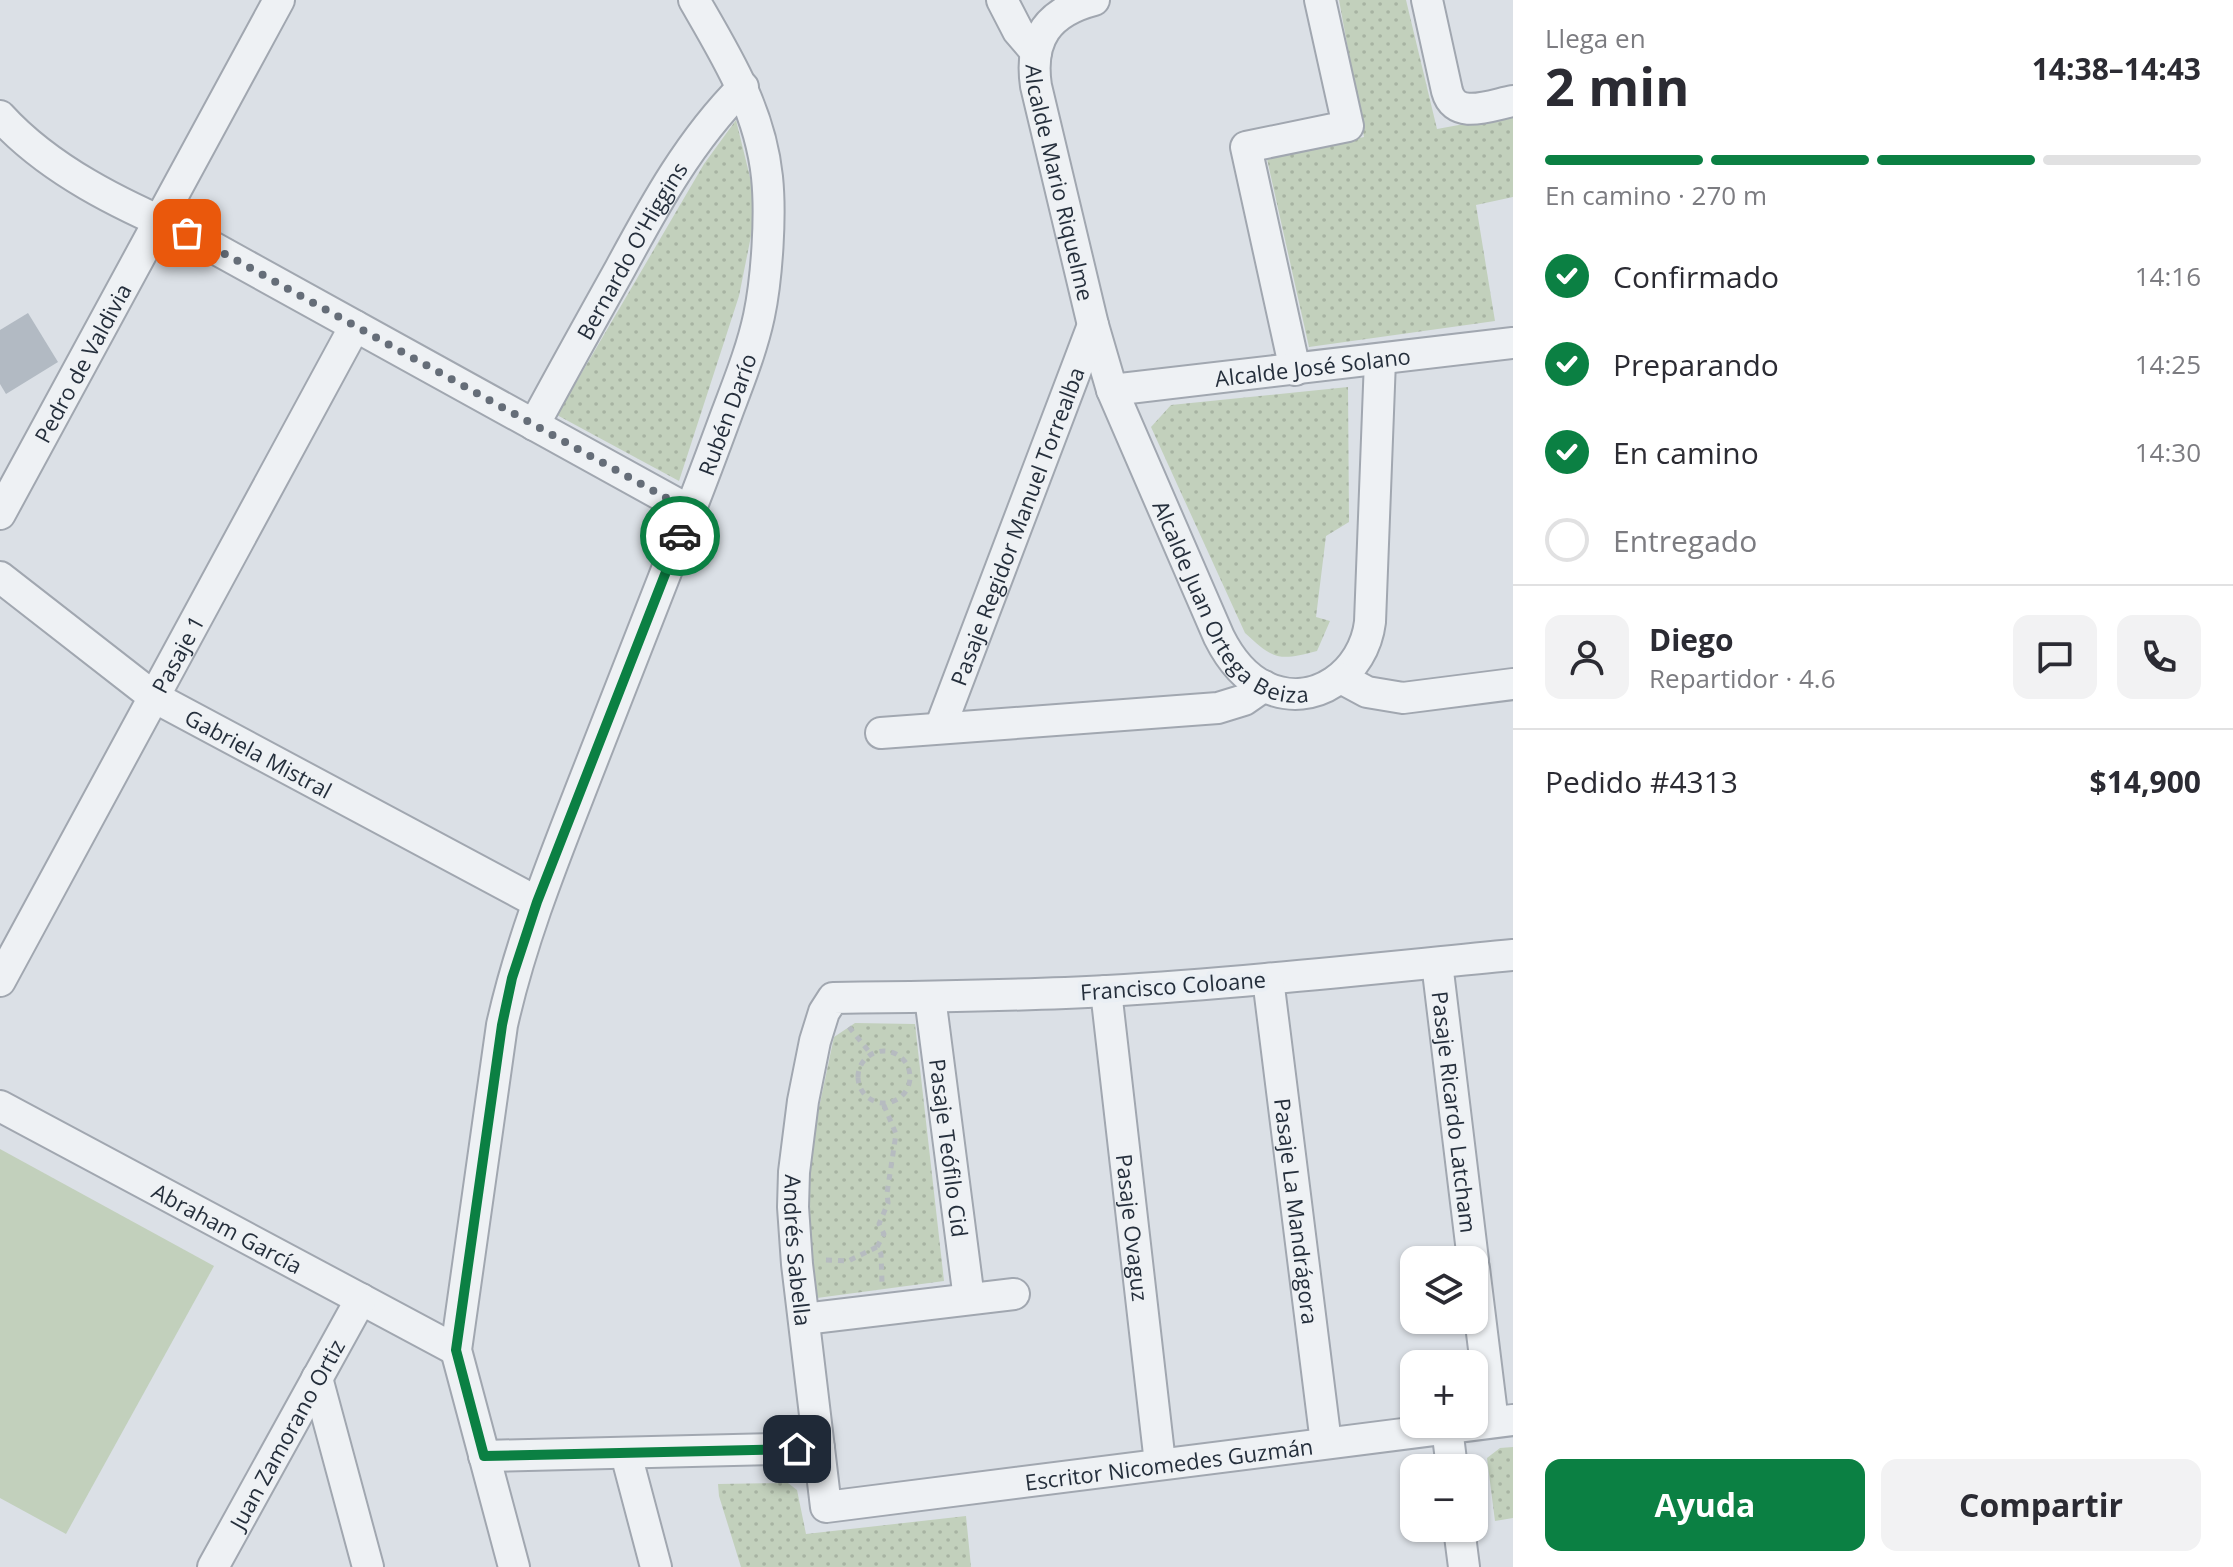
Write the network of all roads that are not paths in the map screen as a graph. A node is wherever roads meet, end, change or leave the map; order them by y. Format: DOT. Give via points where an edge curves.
graph roads {
  1 [pos="279,0"];
  2 [pos="694,0"];
  3 [pos="1002,0"];
  4 [pos="1094,0"];
  5 [pos="1320,0"];
  6 [pos="1427,0"];
  7 [pos="1036,52"];
  8 [pos="743,87"];
  9 [pos="1513,101"];
  10 [pos="0,116"];
  11 [pos="158,221"];
  12 [pos="1093,325"];
  13 [pos="355,326"];
  14 [pos="1513,343"];
  15 [pos="1380,360"];
  16 [pos="1295,370"];
  17 [pos="1112,390"];
  18 [pos="534,425"];
  19 [pos="690,511"];
  20 [pos="0,514"];
  21 [pos="0,577"];
  22 [pos="1341,678"];
  23 [pos="1513,684"];
  24 [pos="1264,686"];
  25 [pos="154,697"];
  26 [pos="940,728"];
  27 [pos="881,733"];
  28 [pos="537,902"];
  29 [pos="1513,955"];
  30 [pos="1437,963"];
  31 [pos="1268,979"];
  32 [pos="0,981"];
  33 [pos="1106,991"];
  34 [pos="930,997"];
  35 [pos="833,998"];
  36 [pos="0,1106"];
  37 [pos="1471,1246"];
  38 [pos="1014,1294"];
  39 [pos="361,1299"];
  40 [pos="969,1299"];
  41 [pos="804,1319"];
  42 [pos="1487,1334"];
  43 [pos="456,1350"];
  44 [pos="317,1378"];
  45 [pos="1503,1421"];
  46 [pos="1400,1434"];
  47 [pos="1326,1443"];
  48 [pos="819,1448"];
  49 [pos="626,1454"];
  50 [pos="484,1456"];
  51 [pos="1160,1463"];
  52 [pos="826,1507"];
  53 [pos="1461,1542"];
  54 [pos="213,1567"];
  55 [pos="368,1567"];
  56 [pos="514,1567"];
  57 [pos="656,1567"];
  58 [pos="1464,1567"];
  1 -- 11 [label="street, Pedro de Valdivia"];
  2 -- 8 [label="street, Rubén Darío"];
  3 -- 7 [label="street"];
  4 -- 7 [label="street, Alcalde Mario Riquelme" via="1053,19"];
  5 -- 16 [label="street" via="1348,126 1246,147"];
  6 -- 9 [label="street" via="1454,106 1470,110"];
  7 -- 12 [label="street, Alcalde Mario Riquelme" via="1036,86"];
  8 -- 18 [label="street, Bernardo O'Higgins" via="697,139 661,195"];
  8 -- 19 [label="street, Rubén Darío" via="767,179 763,291 752,347"];
  10 -- 11 [label="street" via="51,161"];
  11 -- 13 [label="street"];
  11 -- 20 [label="street, Pedro de Valdivia"];
  12 -- 17 [label="street, Alcalde Mario Riquelme"];
  12 -- 26 [label="street, Pasaje Regidor Manuel Torrealba"];
  13 -- 18 [label="street"];
  13 -- 25 [label="street, Pasaje 1"];
  14 -- 15 [label="street, Alcalde José Solano"];
  15 -- 16 [label="street, Alcalde José Solano"];
  15 -- 22 [label="street, Alcalde Juan Ortega Beiza" via="1369,634 1360,656"];
  16 -- 17 [label="street, Alcalde José Solano"];
  17 -- 24 [label="street, Alcalde Juan Ortega Beiza" via="1219,637 1236,664"];
  18 -- 19 [label="street"];
  19 -- 28 [label="street, Rubén Darío"];
  21 -- 25 [label="street, Gabriela Mistral"];
  22 -- 23 [label="street" via="1367,692 1403,698"];
  22 -- 24 [label="street, Alcalde Juan Ortega Beiza" via="1304,692"];
  24 -- 26 [label="street" via="1244,700 1218,708"];
  25 -- 28 [label="street, Gabriela Mistral"];
  25 -- 32 [label="street, Pasaje 1"];
  26 -- 27 [label="street"];
  28 -- 43 [label="street, Rubén Darío" via="502,1025"];
  29 -- 30 [label="street, Francisco Coloane"];
  30 -- 31 [label="street, Francisco Coloane"];
  30 -- 37 [label="street, Pasaje Ricardo Latcham"];
  31 -- 33 [label="street, Francisco Coloane"];
  31 -- 47 [label="street, Pasaje La Mandrágora"];
  33 -- 34 [label="street, Francisco Coloane"];
  33 -- 51 [label="street, Pasaje Ovaguz"];
  34 -- 35 [label="street, Francisco Coloane"];
  34 -- 40 [label="street, Pasaje Teófilo Cid"];
  35 -- 41 [label="street, Andrés Sabella" via="815,1041 797,1144 793,1207"];
  36 -- 39 [label="street, Abraham García"];
  38 -- 40 [label="street"];
  39 -- 43 [label="street, Abraham García"];
  39 -- 44 [label="street, Juan Zamorano Ortiz"];
  40 -- 41 [label="street"];
  41 -- 48 [label="street, Andrés Sabella"];
  42 -- 45 [label="street"];
  43 -- 50 [label="street, Rubén Darío"];
  44 -- 54 [label="street, Juan Zamorano Ortiz"];
  44 -- 55 [label="street"];
  46 -- 47 [label="street, Escritor Nicomedes Guzmán"];
  47 -- 51 [label="street, Escritor Nicomedes Guzmán"];
  48 -- 49 [label="street"];
  48 -- 52 [label="street, Andrés Sabella"];
  49 -- 50 [label="street"];
  49 -- 57 [label="street"];
  50 -- 56 [label="street, Rubén Darío"];
  51 -- 52 [label="street, Escritor Nicomedes Guzmán"];
  53 -- 58 [label="street"];
}
